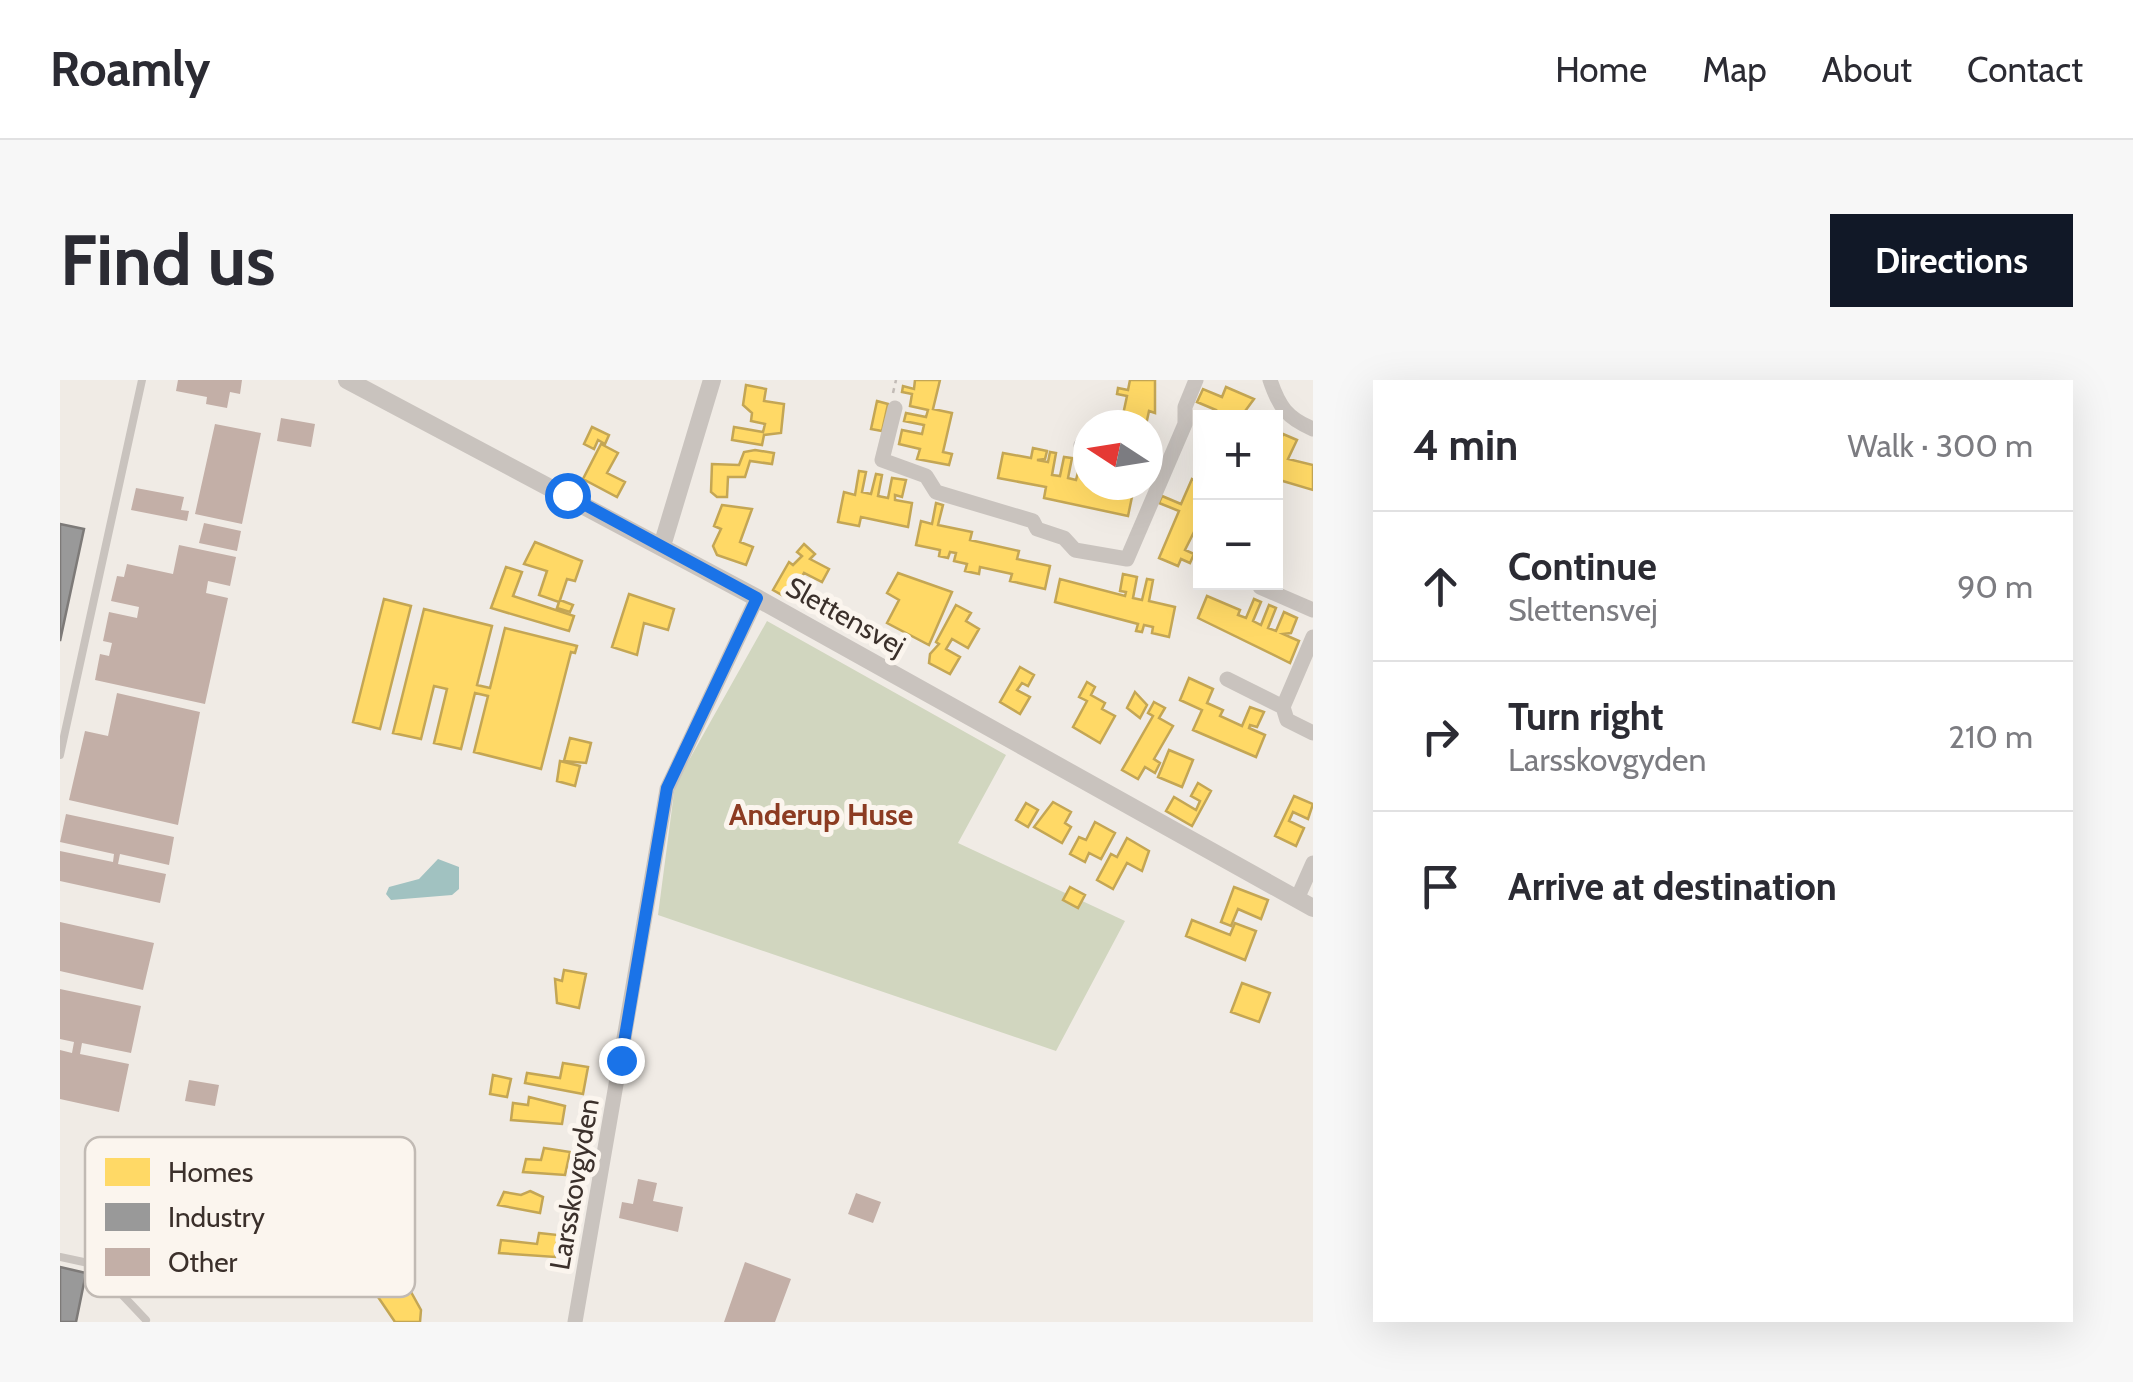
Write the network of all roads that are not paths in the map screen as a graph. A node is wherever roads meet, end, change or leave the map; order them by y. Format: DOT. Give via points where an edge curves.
graph roads {
  1 [pos="142,380"];
  2 [pos="347,380"];
  3 [pos="712,380"];
  4 [pos="1196,380"];
  5 [pos="1270,380"];
  6 [pos="895,408"];
  7 [pos="1313,429"];
  8 [pos="1163,454"];
  9 [pos="1145,500"];
  10 [pos="662,546"];
  11 [pos="1267,590"];
  12 [pos="757,598"];
  13 [pos="1313,610"];
  14 [pos="1313,637"];
  15 [pos="1227,679"];
  16 [pos="1283,707"];
  17 [pos="1313,732"];
  18 [pos="60,755"];
  19 [pos="1313,862"];
  20 [pos="1305,904"];
  21 [pos="60,1257"];
  22 [pos="85,1262"];
  23 [pos="124,1297"];
  24 [pos="146,1320"];
  25 [pos="576,1322"];
  1 -- 18 [label="lane"];
  2 -- 10 [label="street, Slettensvej"];
  3 -- 10 [label="street"];
  4 -- 8 [label="street" via="1185,424"];
  5 -- 7 [label="street" via="1278,405"];
  6 -- 9 [label="street" via="882,460 926,476 936,492 1033,521 1075,550 1127,558"];
  10 -- 12 [label="street, Slettensvej"];
  11 -- 13 [label="street"];
  12 -- 20 [label="street, Slettensvej"];
  12 -- 25 [label="street, Larsskovgyden" via="667,788"];
  14 -- 16 [label="street"];
  15 -- 16 [label="street"];
  16 -- 17 [label="street" via="1287,720"];
  19 -- 20 [label="street"];
  21 -- 22 [label="lane"];
  23 -- 24 [label="lane"];
}
